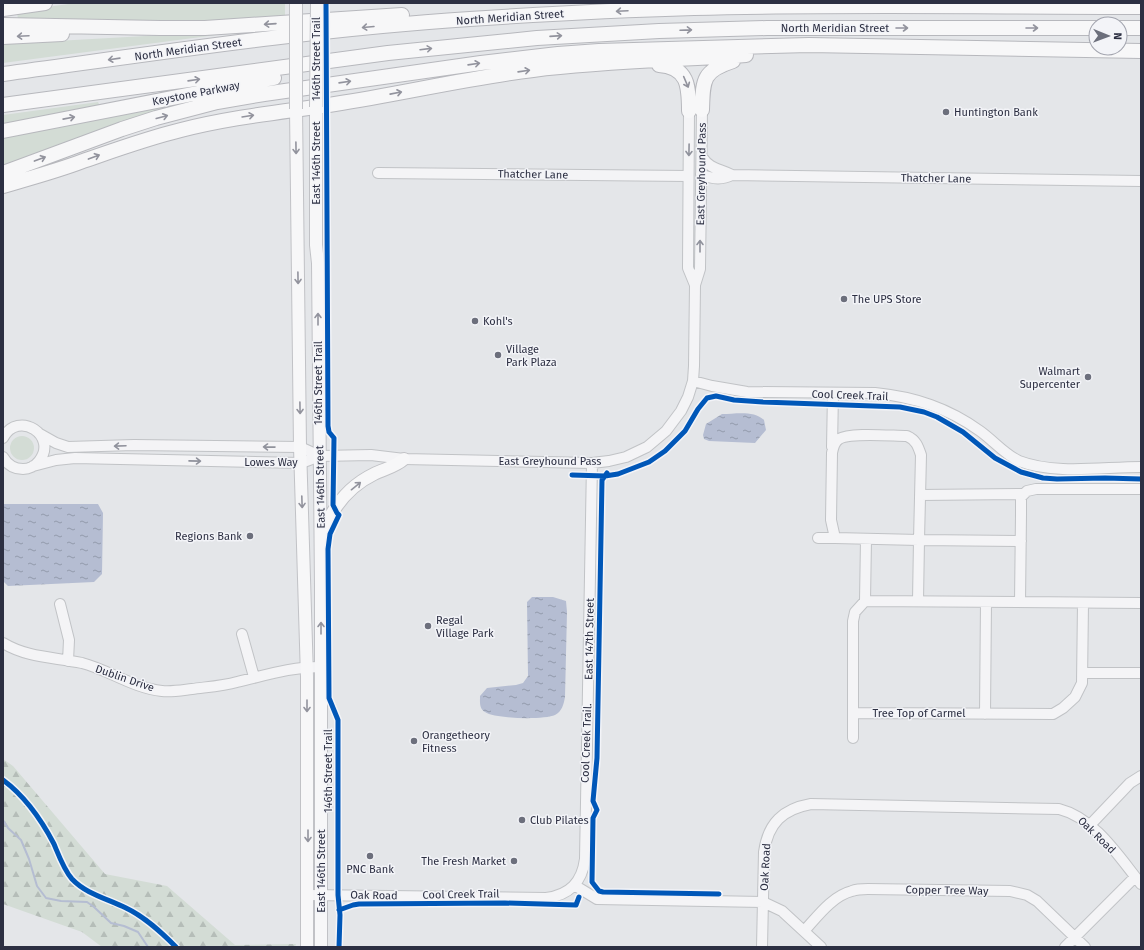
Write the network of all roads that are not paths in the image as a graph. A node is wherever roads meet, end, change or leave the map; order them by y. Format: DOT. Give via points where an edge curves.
graph roads {
  1 [pos="45,3"];
  2 [pos="296,3"];
  3 [pos="317,3"];
  4 [pos="739,3"];
  5 [pos="1141,7"];
  6 [pos="3,9"];
  7 [pos="661,9"];
  8 [pos="561,14"];
  9 [pos="3,25"];
  10 [pos="160,28"];
  11 [pos="1088,28"];
  12 [pos="1128,28"];
  13 [pos="1141,28"];
  14 [pos="3,38"];
  15 [pos="918,48"];
  16 [pos="1141,51"];
  17 [pos="388,53"];
  18 [pos="746,55"];
  19 [pos="598,64"];
  20 [pos="3,74"];
  21 [pos="3,105"];
  22 [pos="316,107"];
  23 [pos="296,109"];
  24 [pos="695,110"];
  25 [pos="3,131"];
  26 [pos="702,156"];
  27 [pos="3,173"];
  28 [pos="378,173"];
  29 [pos="700,174"];
  30 [pos="732,175"];
  31 [pos="688,176"];
  32 [pos="1141,181"];
  33 [pos="3,186"];
  34 [pos="695,285"];
  35 [pos="693,381"];
  36 [pos="833,393"];
  37 [pos="4,434"];
  38 [pos="40,434"];
  39 [pos="300,447"];
  40 [pos="832,453"];
  41 [pos="320,456"];
  42 [pos="404,459"];
  43 [pos="4,460"];
  44 [pos="301,463"];
  45 [pos="592,463"];
  46 [pos="33,466"];
  47 [pos="1141,467"];
  48 [pos="1141,489"];
  49 [pos="1024,494"];
  50 [pos="920,495"];
  51 [pos="818,538"];
  52 [pos="835,538"];
  53 [pos="866,539"];
  54 [pos="919,540"];
  55 [pos="320,541"];
  56 [pos="1021,541"];
  57 [pos="865,601"];
  58 [pos="918,601"];
  59 [pos="986,602"];
  60 [pos="1020,602"];
  61 [pos="1083,603"];
  62 [pos="1141,603"];
  63 [pos="60,604"];
  64 [pos="242,634"];
  65 [pos="3,643"];
  66 [pos="68,661"];
  67 [pos="307,667"];
  68 [pos="321,667"];
  69 [pos="1083,673"];
  70 [pos="1141,673"];
  71 [pos="254,677"];
  72 [pos="853,713"];
  73 [pos="985,714"];
  74 [pos="853,738"];
  75 [pos="1141,776"];
  76 [pos="1090,825"];
  77 [pos="1138,880"];
  78 [pos="574,885"];
  79 [pos="308,895"];
  80 [pos="321,895"];
  81 [pos="763,902"];
  82 [pos="804,931"];
  83 [pos="1075,937"];
  84 [pos="307,947"];
  85 [pos="321,947"];
  86 [pos="762,947"];
  87 [pos="821,947"];
  88 [pos="1065,947"];
  89 [pos="1085,947"];
  1 -- 6 [label="highway"];
  2 -- 23 [label="main road, East 146th Street, bridge"];
  3 -- 22 [label="main road, East 146th Street, bridge"];
  4 -- 7 [label="highway"];
  5 -- 7 [label="highway, North Meridian Street" via="783,6"];
  7 -- 8 [label="highway, North Meridian Street, one-way"];
  8 -- 10 [label="highway, one-way" via="391,16 228,27"];
  8 -- 20 [label="highway, North Meridian Street, one-way" via="343,30"];
  9 -- 10 [label="highway"];
  10 -- 14 [label="highway, one-way"];
  17 -- 11 [label="highway, North Meridian Street, one-way" via="537,38 705,29"];
  12 -- 13 [label="highway"];
  15 -- 16 [label="highway"];
  15 -- 18 [label="highway"];
  27 -- 15 [label="highway, one-way" via="122,129 201,106 264,94 480,64 599,51 809,45"];
  21 -- 17 [label="highway, North Meridian Street, one-way"];
  25 -- 17 [label="highway, Keystone Parkway, one-way"];
  18 -- 19 [label="highway"];
  18 -- 24 [label="highway" via="710,72"];
  22 -- 19 [label="highway, one-way" via="484,77"];
  19 -- 24 [label="highway, one-way" via="656,64 674,68 686,82"];
  22 -- 23 [label="highway"];
  41 -- 22 [label="main road, East 146th Street, one-way"];
  33 -- 23 [label="highway, one-way" via="180,130"];
  23 -- 39 [label="main road, East 146th Street, one-way"];
  24 -- 26 [label="street, East Greyhound Pass"];
  24 -- 31 [label="street, East Greyhound Pass, one-way"];
  26 -- 29 [label="street, East Greyhound Pass"];
  26 -- 30 [label="street, Thatcher Lane" via="713,168"];
  28 -- 31 [label="street, Thatcher Lane"];
  29 -- 30 [label="street, Thatcher Lane" via="711,178"];
  34 -- 29 [label="street, East Greyhound Pass, one-way" via="700,269"];
  30 -- 32 [label="street, Thatcher Lane"];
  31 -- 34 [label="street, East Greyhound Pass" via="688,268"];
  34 -- 35 [label="street, East Greyhound Pass"];
  35 -- 36 [label="street" via="747,392"];
  35 -- 45 [label="street, East Greyhound Pass" via="681,411 661,436 633,454"];
  36 -- 40 [label="street"];
  36 -- 47 [label="street" via="875,393 928,403 971,424 995,445 1018,460 1033,465 1103,469"];
  37 -- 38 [label="street, Lowes Way" via="16,426 24,425 32,427"];
  39 -- 38 [label="street, Lowes Way, one-way" via="68,447"];
  38 -- 46 [label="street" via="44,449 41,460"];
  39 -- 41 [label="street, Lowes Way"];
  39 -- 44 [label="main road, East 146th Street"];
  40 -- 50 [label="street" via="834,445 845,436 907,436 918,446 920,455"];
  40 -- 52 [label="street" via="831,520"];
  41 -- 42 [label="street, East Greyhound Pass" via="371,454"];
  41 -- 44 [label="street, Lowes Way"];
  41 -- 55 [label="main road, East 146th Street"];
  42 -- 45 [label="street, East Greyhound Pass"];
  55 -- 42 [label="main road, one-way" via="332,513 350,491 369,477 396,466"];
  43 -- 46 [label="street, Lowes Way" via="20,469"];
  46 -- 44 [label="street, Lowes Way, one-way" via="75,458"];
  44 -- 67 [label="main road, East 146th Street, one-way"];
  45 -- 78 [label="street, East 147th Street" via="585,859 582,872"];
  48 -- 49 [label="street" via="1036,489"];
  49 -- 50 [label="street"];
  49 -- 56 [label="street" via="1021,498"];
  50 -- 54 [label="street"];
  51 -- 52 [label="street"];
  52 -- 53 [label="street"];
  53 -- 54 [label="street"];
  53 -- 57 [label="street"];
  54 -- 56 [label="street"];
  54 -- 58 [label="street"];
  68 -- 55 [label="main road, East 146th Street, one-way"];
  56 -- 60 [label="street"];
  57 -- 58 [label="street"];
  57 -- 72 [label="street" via="855,612 853,620"];
  58 -- 59 [label="street"];
  59 -- 60 [label="street"];
  59 -- 73 [label="street"];
  60 -- 61 [label="street"];
  61 -- 62 [label="street"];
  61 -- 69 [label="street, Tree Top of Carmel"];
  63 -- 66 [label="street" via="69,640"];
  64 -- 71 [label="street"];
  65 -- 66 [label="street, Dublin Drive" via="16,651"];
  66 -- 71 [label="street, Dublin Drive" via="87,664 143,687 162,691 206,688"];
  67 -- 68 [label="street, Dublin Drive"];
  67 -- 71 [label="street, Dublin Drive"];
  67 -- 79 [label="main road, East 146th Street, one-way"];
  68 -- 80 [label="main road, East 146th Street"];
  69 -- 70 [label="street"];
  69 -- 73 [label="street, Tree Top of Carmel" via="1082,683 1075,697 1053,714"];
  72 -- 73 [label="street, Tree Top of Carmel"];
  72 -- 74 [label="street"];
  75 -- 76 [label="street" via="1130,783"];
  76 -- 77 [label="street, Oak Road" via="1114,849"];
  76 -- 81 [label="street, Oak Road" via="1068,811 1046,808 805,805 787,812 770,830 764,852"];
  77 -- 83 [label="street"];
  78 -- 80 [label="street, Oak Road" via="562,894 546,898"];
  78 -- 81 [label="street, Oak Road" via="597,899"];
  79 -- 80 [label="street, Oak Road"];
  79 -- 84 [label="main road, East 146th Street"];
  80 -- 85 [label="main road, East 146th Street"];
  81 -- 82 [label="street" via="782,911"];
  81 -- 86 [label="street"];
  82 -- 83 [label="street, Copper Tree Way" via="830,904 851,891 868,888 1010,891 1037,901"];
  82 -- 87 [label="street"];
  83 -- 88 [label="street"];
  83 -- 89 [label="street, Copper Tree Way"];
}
